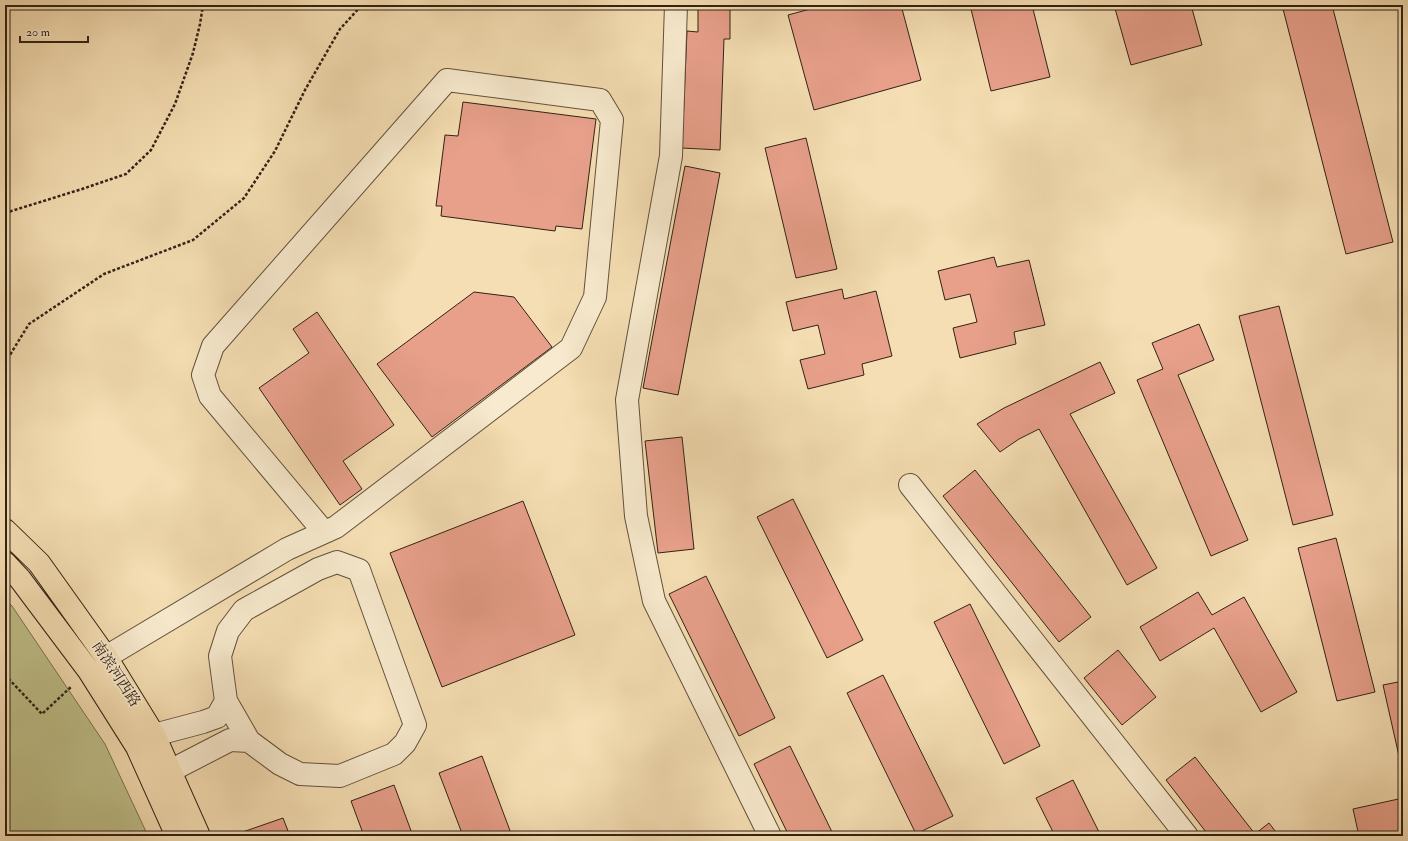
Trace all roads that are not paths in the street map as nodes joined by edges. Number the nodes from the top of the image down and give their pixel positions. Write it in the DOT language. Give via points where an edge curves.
graph roads {
  1 [pos="676,5"];
  2 [pos="910,485"];
  3 [pos="5,530"];
  4 [pos="324,532"];
  5 [pos="5,563"];
  6 [pos="106,657"];
  7 [pos="226,701"];
  8 [pos="154,735"];
  9 [pos="249,741"];
  10 [pos="170,770"];
  11 [pos="177,836"];
  12 [pos="199,836"];
  13 [pos="770,836"];
  14 [pos="1187,836"];
  1 -- 13 [label="street" via="671,156 627,400 636,516 654,601"];
  2 -- 14 [label="street"];
  3 -- 6 [label="highway, 南滨河西路" via="39,563"];
  4 -- 4 [label="street" via="336,527 571,348 595,297 612,120 600,100 447,80 212,346 203,375 210,396"];
  4 -- 6 [label="street" via="287,549"];
  5 -- 11 [label="highway, 南滨河西路" via="20,579 88,671 137,747"];
  6 -- 8 [label="highway, 南滨河西路"];
  7 -- 8 [label="street" via="217,717"];
  7 -- 9 [label="street"];
  7 -- 9 [label="street" via="220,656 228,631 244,610 318,569 336,562 359,570 415,725 405,743 394,754 340,776 300,774 280,764"];
  8 -- 10 [label="highway, 南滨河西路"];
  9 -- 10 [label="street" via="230,740"];
  10 -- 12 [label="highway, 南滨河西路"];
}
